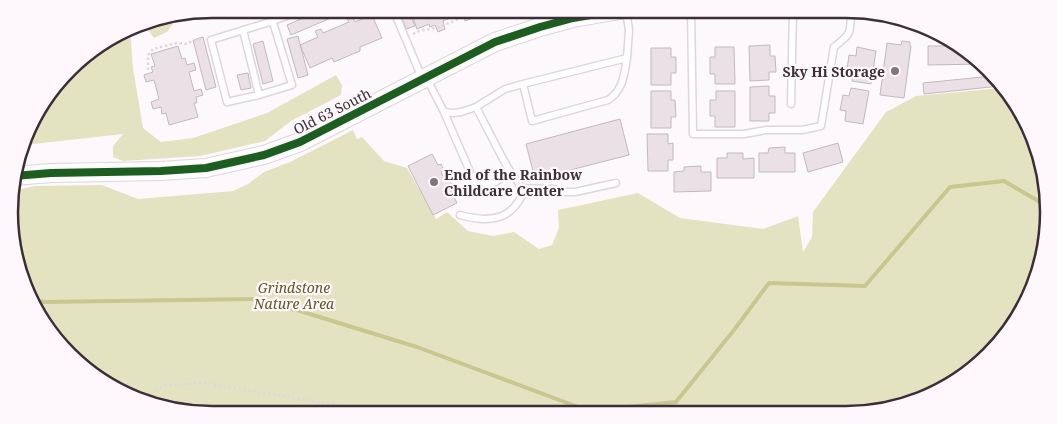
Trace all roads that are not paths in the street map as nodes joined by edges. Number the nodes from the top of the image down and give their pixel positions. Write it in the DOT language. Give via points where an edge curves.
graph roads {
  1 [pos="272,18"];
  2 [pos="281,18"];
  3 [pos="397,18"];
  4 [pos="539,18"];
  5 [pos="560,18"];
  6 [pos="627,18"];
  7 [pos="691,18"];
  8 [pos="793,18"];
  9 [pos="851,18"];
  10 [pos="273,21"];
  11 [pos="540,26"];
  12 [pos="243,30"];
  13 [pos="627,58"];
  14 [pos="425,78"];
  15 [pos="524,84"];
  16 [pos="259,95"];
  17 [pos="791,104"];
  18 [pos="476,107"];
  19 [pos="444,112"];
  20 [pos="508,169"];
  21 [pos="21,175"];
  22 [pos="616,183"];
  23 [pos="521,188"];
  24 [pos="460,215"];
  1 -- 10 [label="lane"];
  2 -- 10 [label="lane"];
  3 -- 14 [label="lane"];
  4 -- 11 [label="lane"];
  5 -- 11 [label="main road, Old 63 South"];
  6 -- 13 [label="lane"];
  7 -- 9 [label="lane" via="692,134 744,134 821,126 834,47 847,38"];
  8 -- 17 [label="lane"];
  10 -- 12 [label="lane"];
  10 -- 16 [label="lane" via="292,85"];
  11 -- 14 [label="main road, Old 63 South" via="495,42"];
  12 -- 16 [label="lane"];
  12 -- 16 [label="lane" via="212,40 227,102"];
  13 -- 15 [label="lane"];
  13 -- 15 [label="lane" via="620,87 608,100 532,121"];
  14 -- 19 [label="lane"];
  14 -- 21 [label="main road, Old 63 South" via="300,142 264,155 206,168"];
  15 -- 18 [label="lane" via="505,89"];
  18 -- 19 [label="lane" via="461,112"];
  18 -- 20 [label="lane"];
  19 -- 20 [label="lane" via="474,181 497,182"];
  20 -- 23 [label="lane"];
  22 -- 23 [label="lane" via="575,192"];
  23 -- 24 [label="lane" via="522,197 514,210 502,217 485,219"];
}
